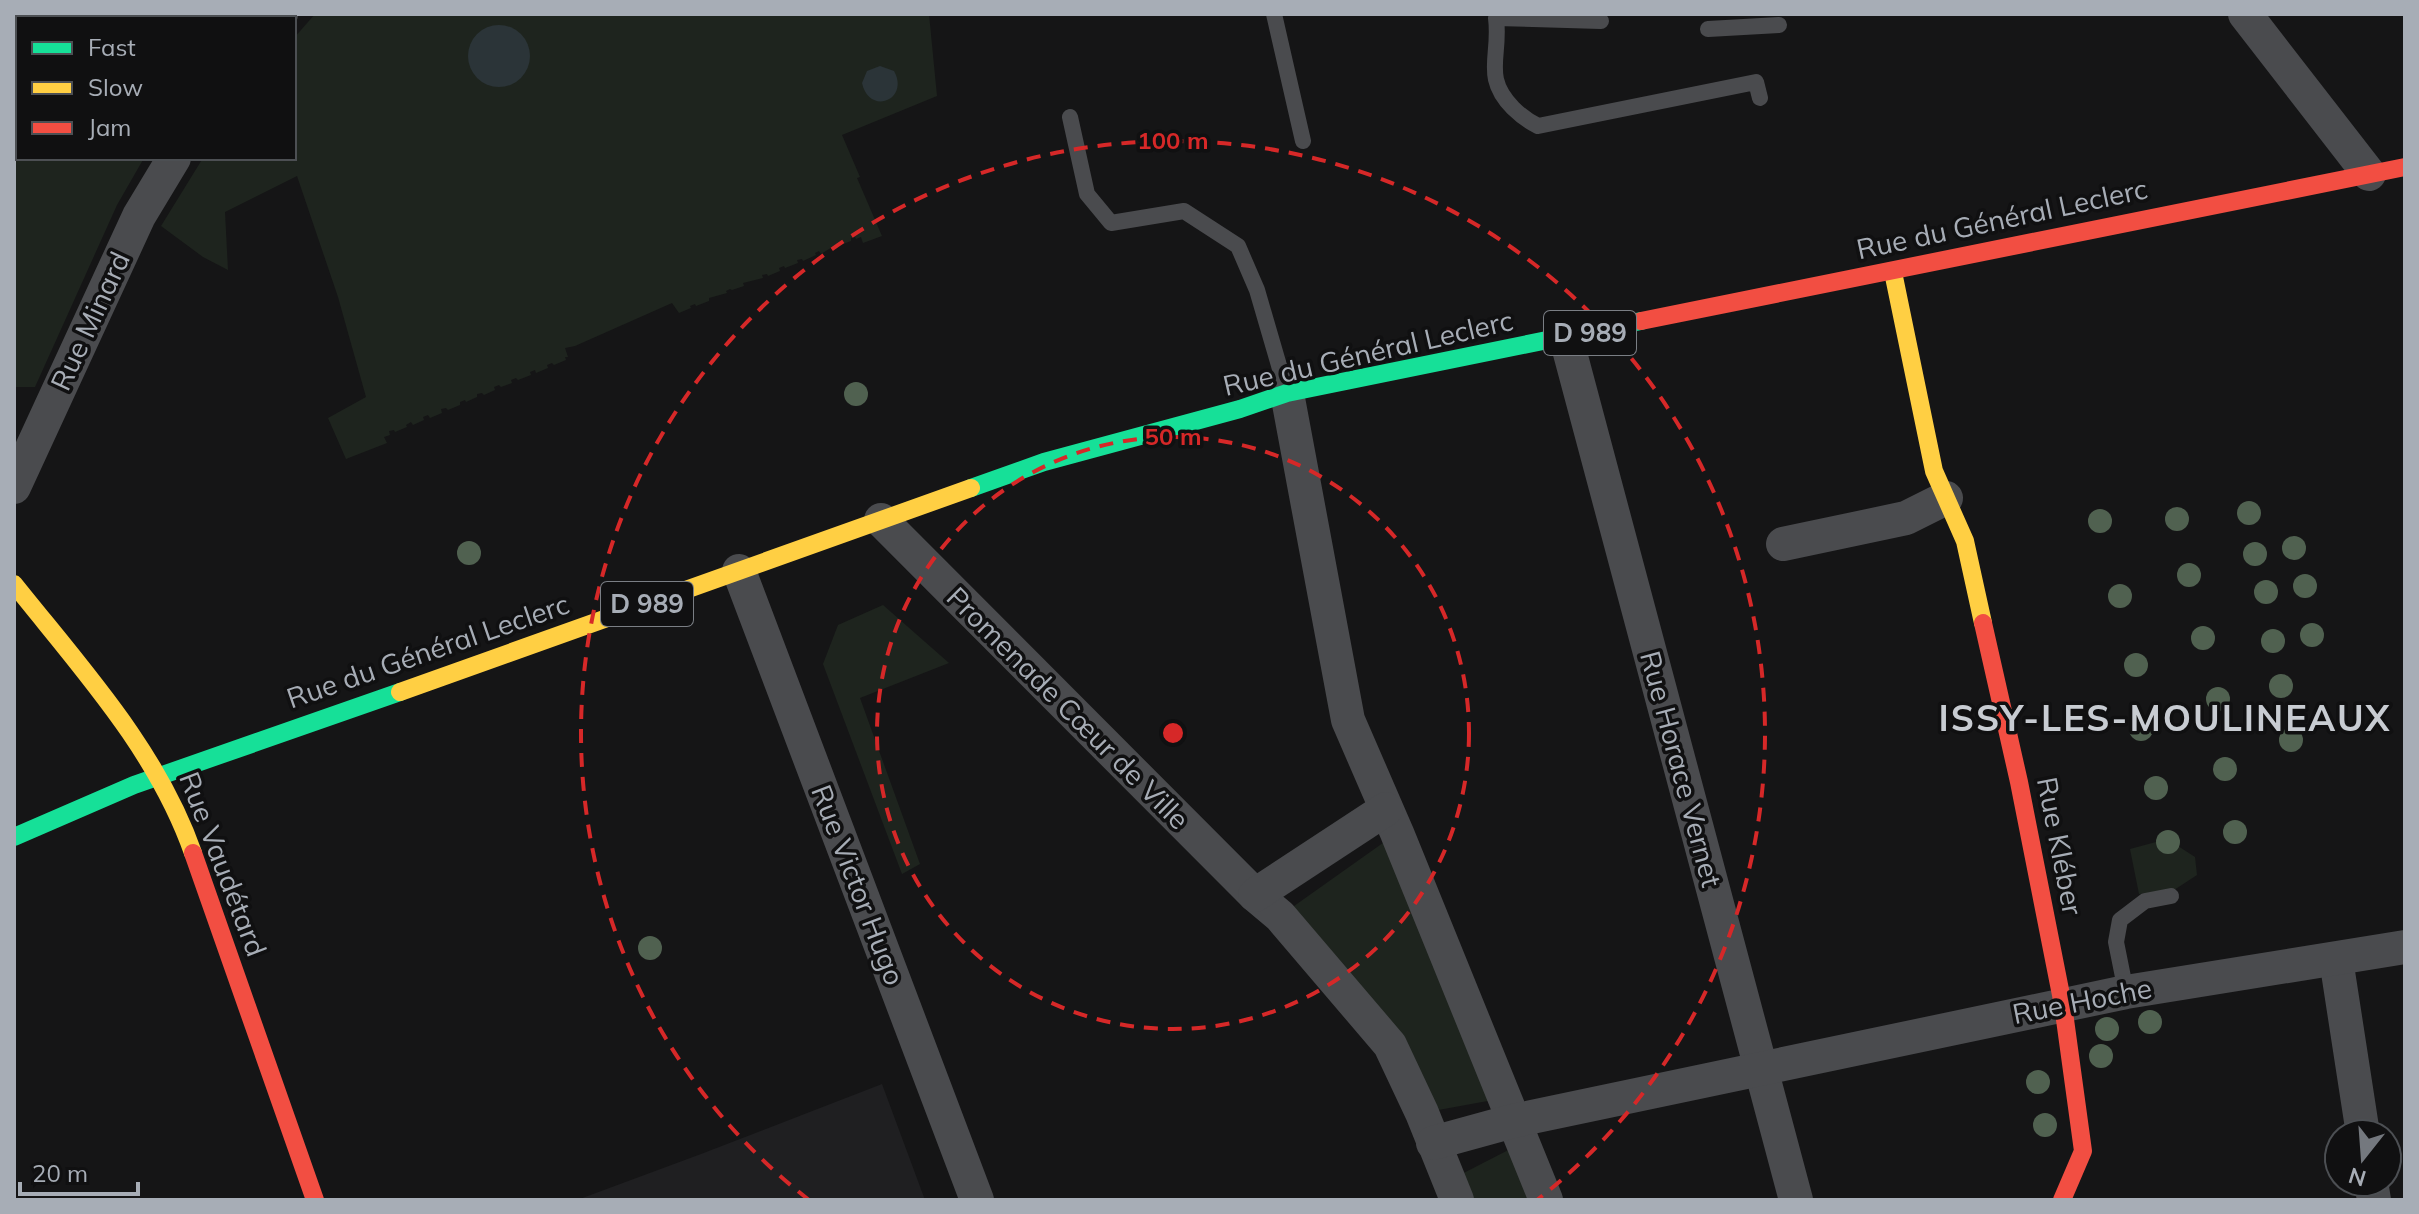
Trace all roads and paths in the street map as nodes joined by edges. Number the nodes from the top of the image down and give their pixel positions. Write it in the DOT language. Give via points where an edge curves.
graph roads {
  1 [pos="1274,14"];
  2 [pos="2245,14"];
  3 [pos="1497,15"];
  4 [pos="1601,21"];
  5 [pos="1779,25"];
  6 [pos="1708,29"];
  7 [pos="1760,98"];
  8 [pos="1070,117"];
  9 [pos="1303,141"];
  10 [pos="173,160"];
  11 [pos="2405,167"];
  12 [pos="2369,174"];
  13 [pos="1900,270"];
  14 [pos="1566,338"];
  15 [pos="1287,393"];
  16 [pos="1946,456"];
  17 [pos="14,487"];
  18 [pos="1946,498"];
  19 [pos="881,520"];
  20 [pos="1783,544"];
  21 [pos="739,571"];
  22 [pos="14,584"];
  23 [pos="162,777"];
  24 [pos="1386,809"];
  25 [pos="14,837"];
  26 [pos="1255,895"];
  27 [pos="2171,896"];
  28 [pos="2405,947"];
  29 [pos="2336,959"];
  30 [pos="2126,992"];
  31 [pos="2063,1005"];
  32 [pos="1761,1067"];
  33 [pos="2361,1118"];
  34 [pos="1513,1121"];
  35 [pos="1433,1143"];
  36 [pos="315,1200"];
  37 [pos="977,1200"];
  38 [pos="1457,1200"];
  39 [pos="1546,1200"];
  40 [pos="1796,1200"];
  41 [pos="2062,1200"];
  1 -- 9 [label="lane"];
  2 -- 12 [label="street"];
  3 -- 4 [label="lane"];
  3 -- 7 [label="lane" via="1494,74 1500,95 1538,126 1756,82"];
  5 -- 6 [label="lane"];
  8 -- 15 [label="lane" via="1087,194 1111,223 1184,211 1238,246 1257,290"];
  10 -- 17 [label="street, Rue Minard" via="139,216"];
  11 -- 12 [label="main road, Rue du Général Leclerc / D 989"];
  12 -- 13 [label="main road, Rue du Général Leclerc / D 989"];
  13 -- 14 [label="main road, Rue du Général Leclerc / D 989"];
  13 -- 16 [label="lane"];
  13 -- 18 [label="main road, Rue Kléber" via="1934,471"];
  14 -- 15 [label="main road, Rue du Général Leclerc / D 989"];
  14 -- 32 [label="street, Rue Horace Vernet"];
  15 -- 19 [label="main road, Rue du Général Leclerc / D 989" via="1044,462"];
  15 -- 24 [label="street" via="1348,720"];
  18 -- 20 [label="street" via="1906,518"];
  18 -- 31 [label="main road, Rue Kléber" via="1965,541"];
  19 -- 21 [label="main road, Rue du Général Leclerc / D 989"];
  19 -- 26 [label="street, Promenade Cœur de Ville"];
  21 -- 23 [label="main road, Rue du Général Leclerc / D 989"];
  21 -- 37 [label="street, Rue Victor Hugo"];
  22 -- 23 [label="main road, Rue Vaudétard"];
  23 -- 25 [label="main road, Rue du Général Leclerc / D 989"];
  23 -- 36 [label="main road, Rue Vaudétard"];
  24 -- 26 [label="street"];
  24 -- 34 [label="street"];
  26 -- 35 [label="street, Promenade Cœur de Ville" via="1280,916 1390,1045"];
  27 -- 30 [label="lane" via="2145,901 2120,920 2116,942"];
  28 -- 29 [label="street, Rue Hoche"];
  29 -- 30 [label="street, Rue Hoche"];
  29 -- 33 [label="street"];
  30 -- 31 [label="street, Rue Hoche"];
  31 -- 32 [label="street, Rue Hoche"];
  31 -- 41 [label="main road, Rue Kléber" via="2083,1151"];
  32 -- 34 [label="street"];
  32 -- 40 [label="street, Rue Horace Vernet"];
  34 -- 35 [label="street"];
  34 -- 39 [label="street"];
  35 -- 38 [label="street, Promenade Cœur de Ville"];
}
